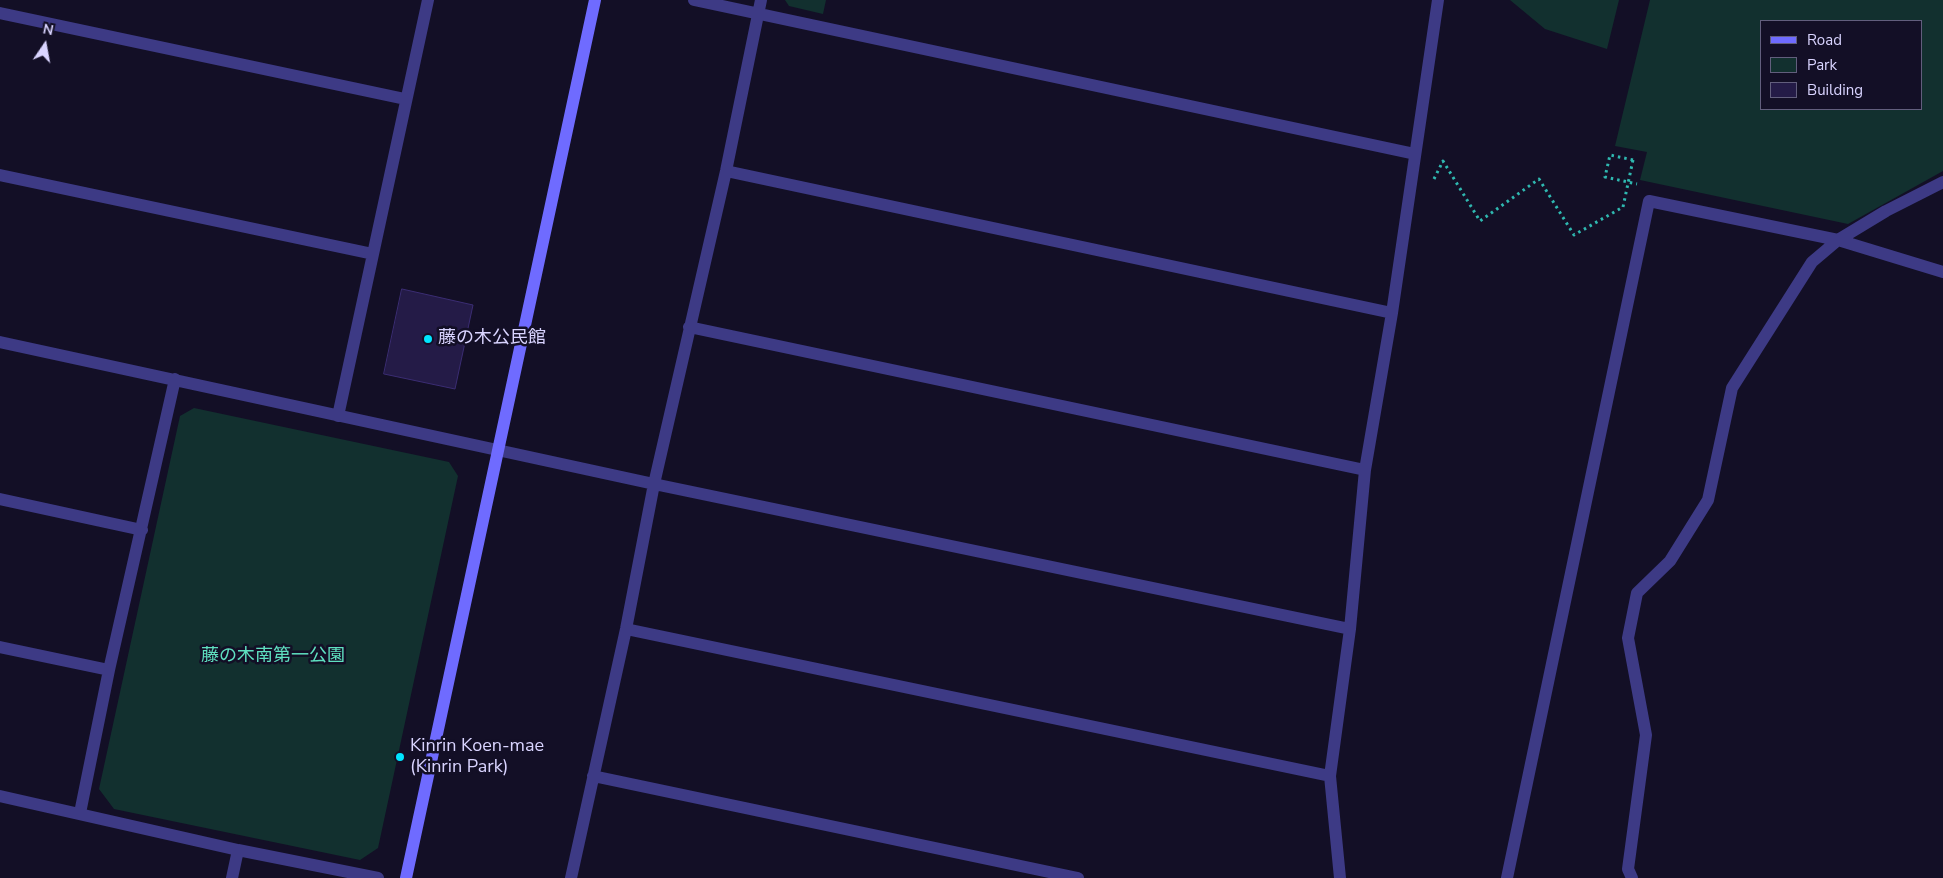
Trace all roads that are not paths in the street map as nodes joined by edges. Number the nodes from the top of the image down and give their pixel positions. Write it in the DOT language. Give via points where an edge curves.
graph roads {
  1 [pos="428,0"];
  2 [pos="594,0"];
  3 [pos="694,0"];
  4 [pos="761,0"];
  5 [pos="1438,0"];
  6 [pos="0,13"];
  7 [pos="758,13"];
  8 [pos="405,99"];
  9 [pos="1415,154"];
  10 [pos="726,171"];
  11 [pos="0,175"];
  12 [pos="1943,182"];
  13 [pos="1838,240"];
  14 [pos="373,254"];
  15 [pos="1943,272"];
  16 [pos="1392,313"];
  17 [pos="689,327"];
  18 [pos="0,342"];
  19 [pos="175,379"];
  20 [pos="338,416"];
  21 [pos="498,449"];
  22 [pos="1365,470"];
  23 [pos="654,484"];
  24 [pos="0,499"];
  25 [pos="142,530"];
  26 [pos="626,629"];
  27 [pos="1350,629"];
  28 [pos="0,647"];
  29 [pos="108,670"];
  30 [pos="593,776"];
  31 [pos="1330,776"];
  32 [pos="0,796"];
  33 [pos="80,813"];
  34 [pos="238,850"];
  35 [pos="232,878"];
  36 [pos="378,878"];
  37 [pos="406,878"];
  38 [pos="572,878"];
  39 [pos="1078,878"];
  40 [pos="1340,878"];
  41 [pos="1507,878"];
  42 [pos="1632,878"];
  1 -- 8 [label="street"];
  2 -- 21 [label="street"];
  3 -- 7 [label="street"];
  4 -- 7 [label="street"];
  5 -- 9 [label="street"];
  6 -- 8 [label="street"];
  7 -- 9 [label="street"];
  7 -- 10 [label="street"];
  8 -- 14 [label="street"];
  9 -- 16 [label="street"];
  10 -- 16 [label="street"];
  10 -- 17 [label="street"];
  11 -- 14 [label="street"];
  12 -- 13 [label="street"];
  13 -- 15 [label="street"];
  13 -- 41 [label="street" via="1648,201"];
  13 -- 42 [label="street" via="1812,262 1732,388 1708,500 1670,561 1637,594 1628,638 1646,735 1628,869"];
  14 -- 20 [label="street"];
  16 -- 22 [label="street"];
  17 -- 22 [label="street"];
  17 -- 23 [label="street"];
  18 -- 19 [label="street"];
  19 -- 20 [label="street"];
  19 -- 25 [label="street"];
  20 -- 21 [label="street"];
  21 -- 23 [label="street"];
  21 -- 37 [label="street"];
  22 -- 27 [label="street"];
  23 -- 26 [label="street"];
  23 -- 27 [label="street"];
  24 -- 25 [label="street"];
  25 -- 29 [label="street"];
  26 -- 30 [label="street"];
  26 -- 31 [label="street"];
  27 -- 31 [label="street"];
  28 -- 29 [label="street"];
  29 -- 33 [label="street"];
  30 -- 38 [label="street"];
  30 -- 39 [label="street"];
  31 -- 40 [label="street"];
  32 -- 33 [label="street"];
  33 -- 34 [label="street"];
  34 -- 35 [label="street"];
  34 -- 36 [label="street"];
}
